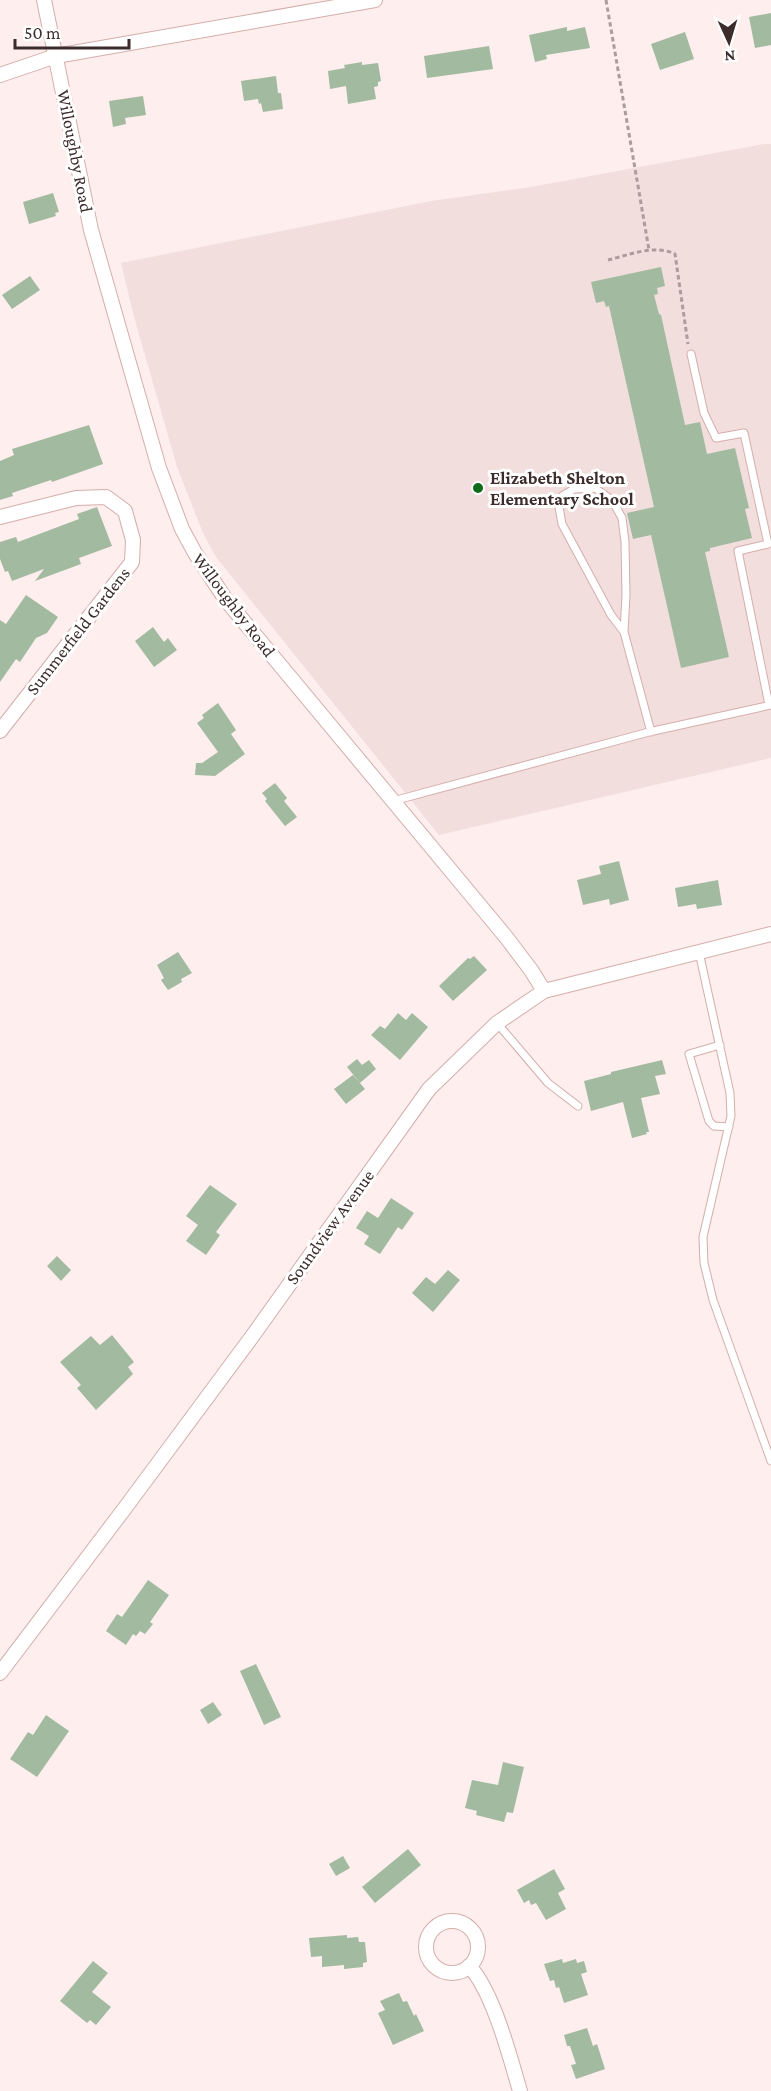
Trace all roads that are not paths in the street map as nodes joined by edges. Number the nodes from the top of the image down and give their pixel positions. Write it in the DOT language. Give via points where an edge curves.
graph roads {
  1 [pos="44,0"];
  2 [pos="375,0"];
  3 [pos="56,56"];
  4 [pos="0,75"];
  5 [pos="691,354"];
  6 [pos="0,517"];
  7 [pos="624,632"];
  8 [pos="770,705"];
  9 [pos="0,731"];
  10 [pos="651,732"];
  11 [pos="393,801"];
  12 [pos="771,934"];
  13 [pos="699,952"];
  14 [pos="544,991"];
  15 [pos="497,1023"];
  16 [pos="720,1045"];
  17 [pos="578,1106"];
  18 [pos="729,1127"];
  19 [pos="771,1461"];
  20 [pos="0,1673"];
  21 [pos="469,1966"];
  22 [pos="520,2091"];
  1 -- 3 [label="street, Willoughby Road"];
  2 -- 3 [label="street"];
  3 -- 4 [label="street"];
  3 -- 11 [label="street, Willoughby Road" via="91,230 159,468 178,521 226,600"];
  5 -- 8 [label="lane" via="704,413 716,438 744,433 752,466 768,544 738,550"];
  6 -- 9 [label="street, Summerfield Gardens" via="76,498 106,497 125,511 133,540 132,562"];
  7 -- 7 [label="lane" via="626,553 622,518 612,500 596,488 574,489 562,496 562,524"];
  7 -- 10 [label="lane"];
  8 -- 10 [label="lane"];
  10 -- 11 [label="lane"];
  11 -- 14 [label="street, Willoughby Road" via="506,937"];
  12 -- 13 [label="street, Soundview Avenue"];
  13 -- 14 [label="street, Soundview Avenue"];
  13 -- 16 [label="lane"];
  14 -- 15 [label="street, Soundview Avenue"];
  15 -- 17 [label="lane" via="548,1083"];
  15 -- 20 [label="street, Soundview Avenue" via="429,1089 244,1347"];
  16 -- 18 [label="lane" via="730,1093"];
  16 -- 18 [label="lane" via="689,1054 709,1121 714,1126"];
  18 -- 19 [label="lane" via="703,1237 704,1263 713,1300"];
  21 -- 22 [label="street" via="479,1976"];
}
